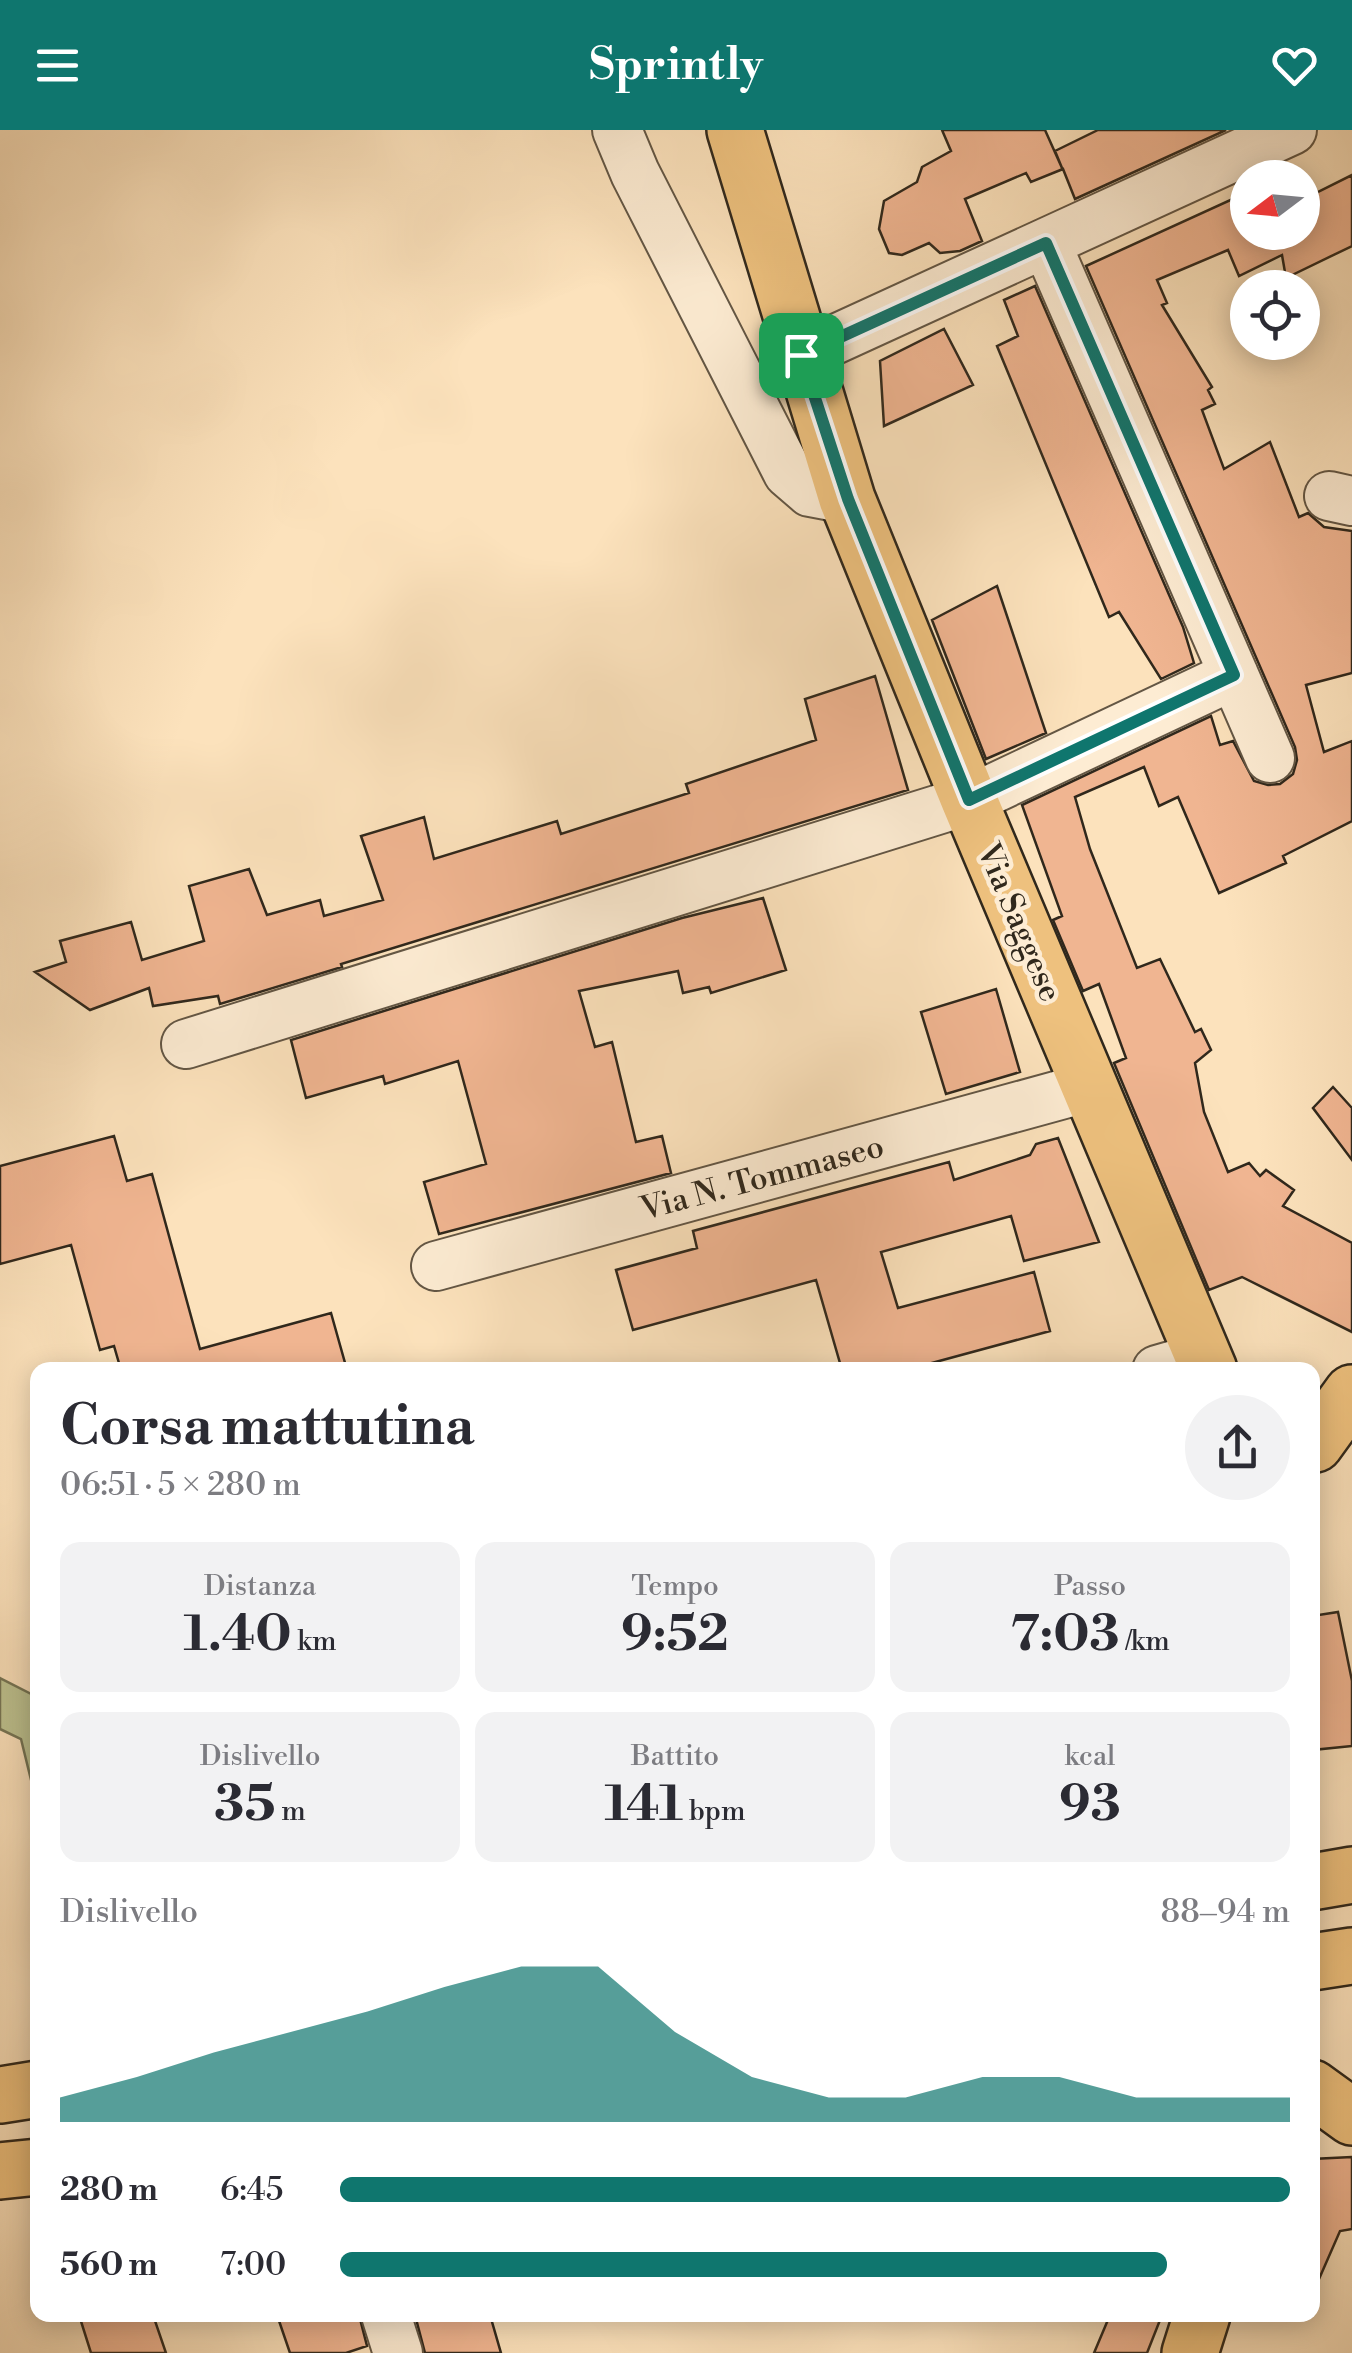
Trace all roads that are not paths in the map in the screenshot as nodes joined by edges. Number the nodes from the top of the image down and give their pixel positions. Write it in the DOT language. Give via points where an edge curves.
graph roads {
  1 [pos="617,130"];
  2 [pos="735,130"];
  3 [pos="1292,130"];
  4 [pos="1046,243"];
  5 [pos="801,355"];
  6 [pos="848,499"];
  7 [pos="1234,675"];
  8 [pos="1270,758"];
  9 [pos="969,800"];
  10 [pos="186,1044"];
  11 [pos="1089,1087"];
  12 [pos="436,1266"];
  13 [pos="1196,1362"];
  14 [pos="1352,1368"];
  15 [pos="1352,1393"];
  16 [pos="1320,1426"];
  17 [pos="1320,1431"];
  18 [pos="1352,1876"];
  19 [pos="1320,1881"];
  20 [pos="1352,1956"];
  21 [pos="1320,1961"];
  22 [pos="30,2090"];
  23 [pos="1320,2094"];
  24 [pos="0,2095"];
  25 [pos="1352,2117"];
  26 [pos="30,2167"];
  27 [pos="0,2172"];
  28 [pos="388,2322"];
  29 [pos="1200,2322"];
  30 [pos="398,2353"];
  31 [pos="1190,2353"];
  1 -- 6 [label="street" via="788,473 810,492"];
  2 -- 5 [label="main road, Via Saggese"];
  3 -- 4 [label="street"];
  4 -- 5 [label="street"];
  4 -- 7 [label="street"];
  5 -- 6 [label="main road, Via Saggese"];
  6 -- 9 [label="main road, Via Saggese"];
  7 -- 8 [label="street"];
  7 -- 9 [label="street"];
  9 -- 10 [label="street"];
  9 -- 11 [label="main road, Via Saggese"];
  11 -- 12 [label="street, Via N. Tommaseo"];
  11 -- 13 [label="main road, Via Saggese"];
  14 -- 16 [label="main road"];
  15 -- 17 [label="main road"];
  18 -- 19 [label="main road"];
  20 -- 21 [label="main road"];
  22 -- 24 [label="main road"];
  23 -- 25 [label="main road"];
  26 -- 27 [label="main road"];
  28 -- 30 [label="street"];
  29 -- 31 [label="main road"];
}
